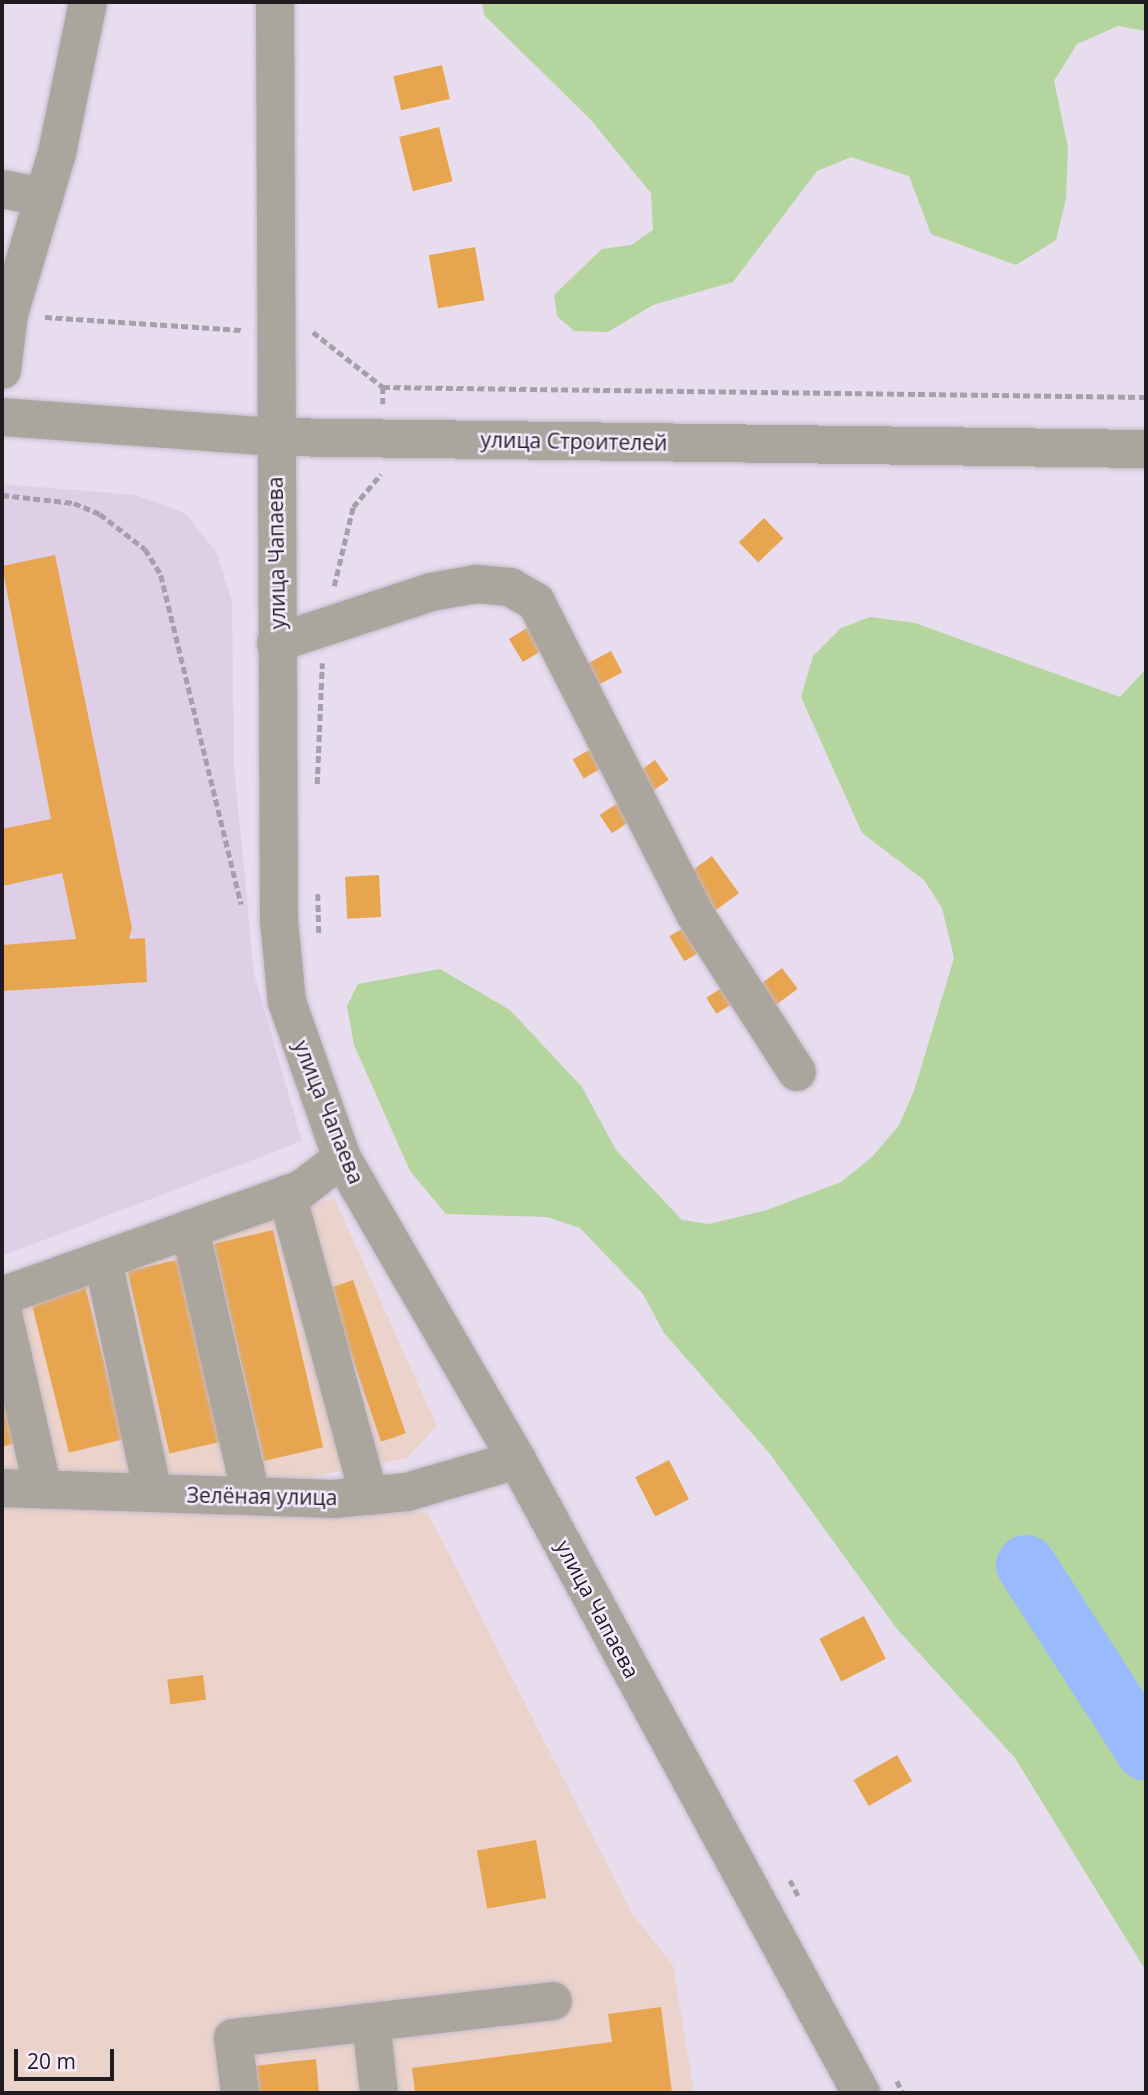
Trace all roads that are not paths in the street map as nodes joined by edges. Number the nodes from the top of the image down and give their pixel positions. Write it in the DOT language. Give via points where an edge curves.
graph roads {
  1 [pos="88,2"];
  2 [pos="275,2"];
  3 [pos="2,189"];
  4 [pos="44,197"];
  5 [pos="2,370"];
  6 [pos="2,417"];
  7 [pos="274,437"];
  8 [pos="1146,449"];
  9 [pos="276,643"];
  10 [pos="797,1072"];
  11 [pos="342,1158"];
  12 [pos="287,1194"];
  13 [pos="190,1229"];
  14 [pos="103,1260"];
  15 [pos="2,1296"];
  16 [pos="2,1309"];
  17 [pos="517,1460"];
  18 [pos="2,1488"];
  19 [pos="43,1489"];
  20 [pos="153,1493"];
  21 [pos="251,1496"];
  22 [pos="369,1496"];
  23 [pos="553,2001"];
  24 [pos="371,2022"];
  25 [pos="240,2093"];
  26 [pos="379,2093"];
  27 [pos="861,2093"];
  1 -- 4 [label="street"];
  2 -- 7 [label="street, улица Чапаева"];
  3 -- 4 [label="street"];
  4 -- 5 [label="street" via="9,314"];
  6 -- 7 [label="street, улица Строителей"];
  7 -- 8 [label="street, улица Строителей"];
  7 -- 9 [label="street, улица Чапаева"];
  9 -- 10 [label="street" via="431,592 476,584 510,587 536,602 695,914"];
  9 -- 11 [label="street, улица Чапаева" via="279,921 287,1002"];
  11 -- 12 [label="street"];
  11 -- 17 [label="street, улица Чапаева"];
  12 -- 13 [label="street"];
  12 -- 22 [label="street"];
  13 -- 14 [label="street"];
  13 -- 21 [label="street"];
  14 -- 15 [label="street"];
  14 -- 20 [label="street"];
  16 -- 19 [label="street"];
  17 -- 22 [label="street, Зелёная улица" via="407,1492"];
  17 -- 27 [label="street, улица Чапаева"];
  18 -- 19 [label="street, Зелёная улица"];
  19 -- 20 [label="street, Зелёная улица"];
  20 -- 21 [label="street, Зелёная улица"];
  21 -- 22 [label="street, Зелёная улица"];
  23 -- 24 [label="street"];
  24 -- 25 [label="street" via="233,2038"];
  24 -- 26 [label="street"];
}
